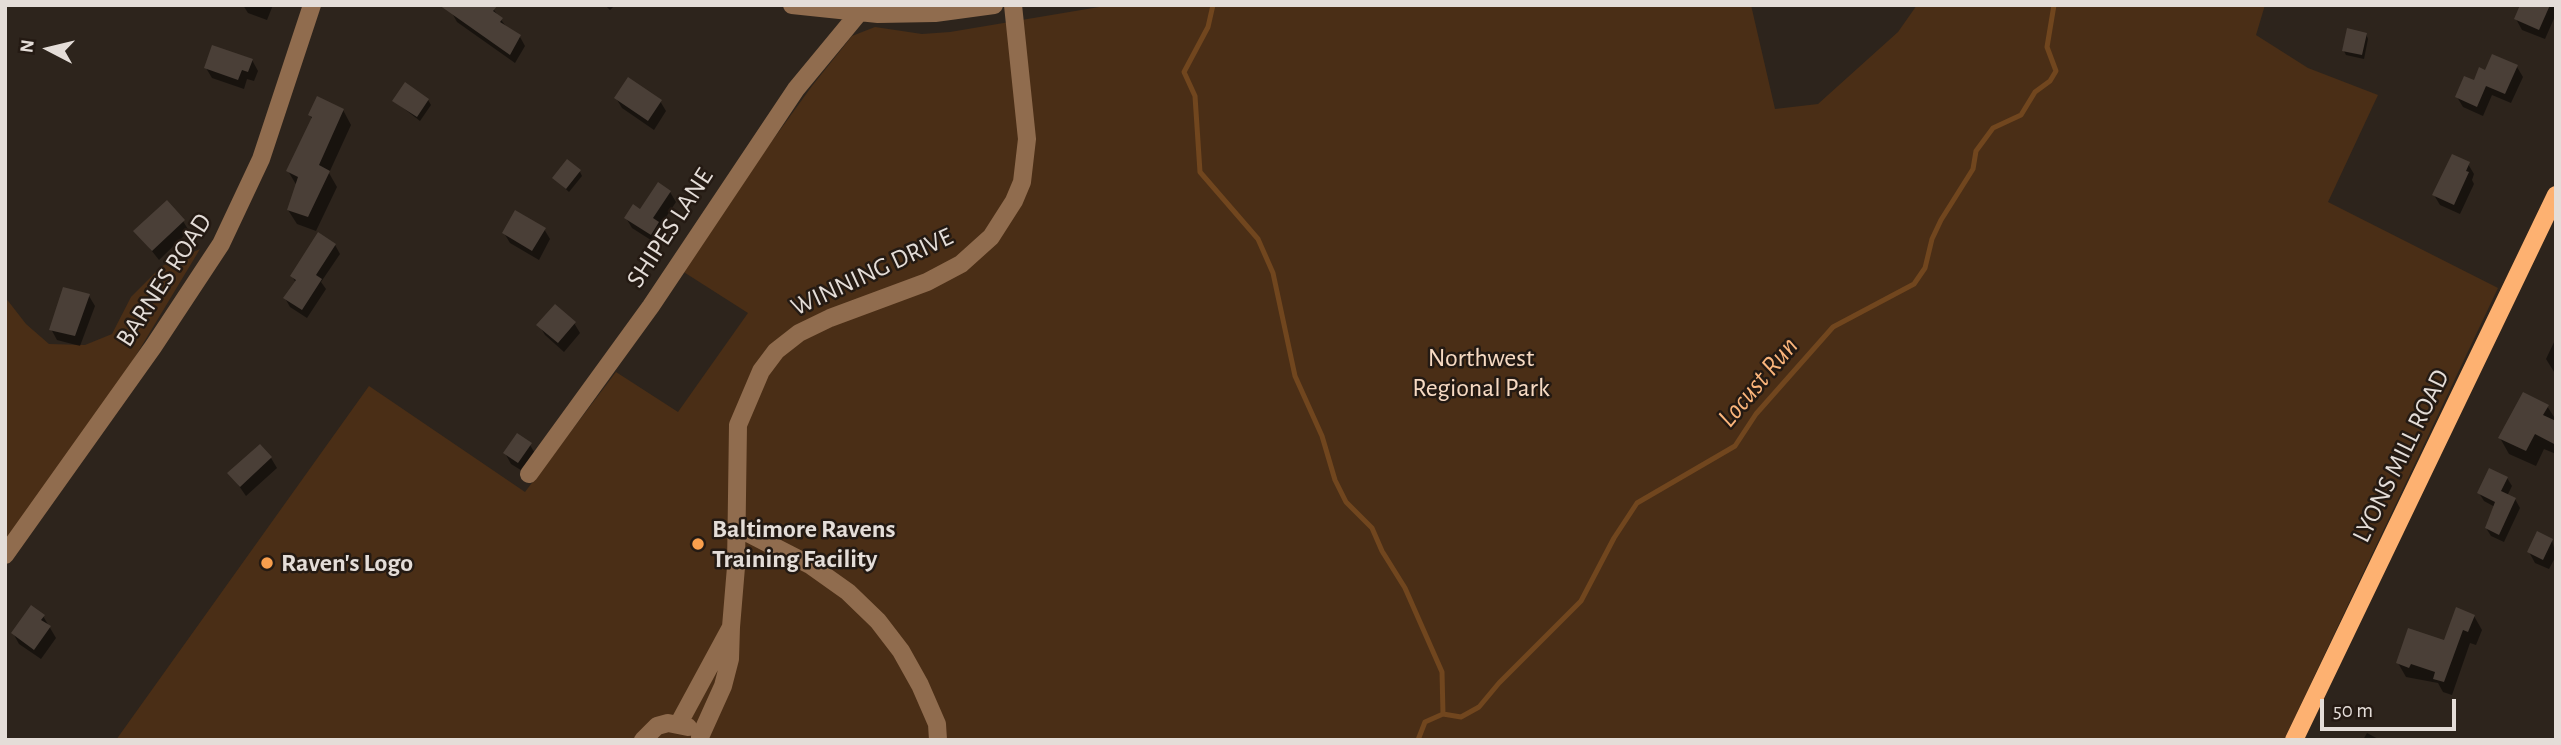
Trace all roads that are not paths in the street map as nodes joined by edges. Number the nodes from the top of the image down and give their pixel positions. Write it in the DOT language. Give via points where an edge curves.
graph roads {
  1 [pos="312,5"];
  2 [pos="792,5"];
  3 [pos="994,5"];
  4 [pos="1013,5"];
  5 [pos="858,14"];
  6 [pos="2556,195"];
  7 [pos="529,474"];
  8 [pos="736,527"];
  9 [pos="5,555"];
  10 [pos="731,628"];
  11 [pos="679,723"];
  12 [pos="701,738"];
  13 [pos="643,740"];
  14 [pos="938,740"];
  15 [pos="2294,740"];
  1 -- 9 [label="street, BARNES ROAD" via="261,159 221,244"];
  2 -- 5 [label="street"];
  3 -- 5 [label="street" via="917,14"];
  4 -- 8 [label="street, WINNING DRIVE" via="1027,139 1022,182 1014,201 991,237 961,264 928,282 830,318 776,351 761,371 738,425"];
  5 -- 7 [label="street, SHIPES LANE" via="796,89 651,306"];
  6 -- 15 [label="main road, LYONS MILL ROAD"];
  8 -- 10 [label="street, WINNING DRIVE"];
  8 -- 14 [label="street" via="810,565 848,592 877,621 920,685 937,724"];
  10 -- 11 [label="street, WINNING DRIVE"];
  10 -- 12 [label="street, WINNING DRIVE" via="730,659"];
  11 -- 12 [label="street, WINNING DRIVE"];
  11 -- 13 [label="street" via="657,726"];
}
